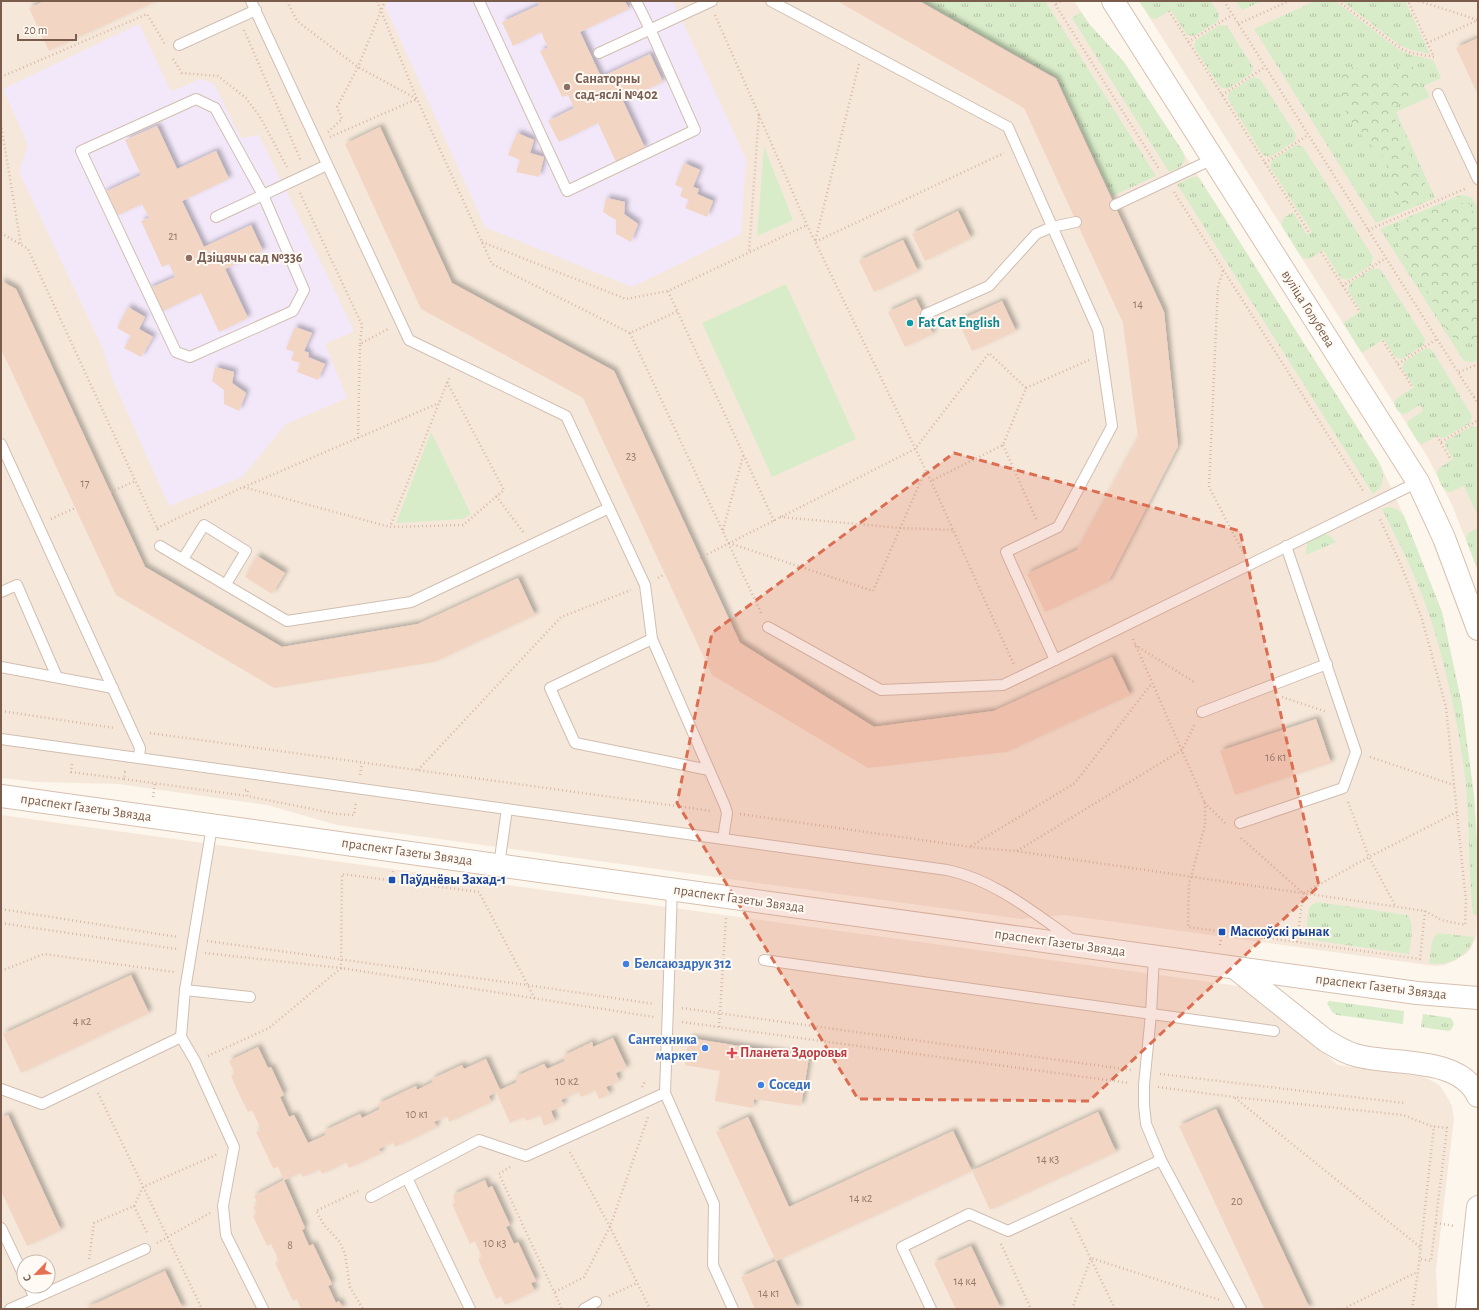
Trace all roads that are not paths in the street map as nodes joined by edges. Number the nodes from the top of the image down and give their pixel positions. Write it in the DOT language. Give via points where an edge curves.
graph roads {
  1 [pos="251,1"];
  2 [pos="479,1"];
  3 [pos="636,1"];
  4 [pos="771,1"];
  5 [pos="1113,1"];
  6 [pos="711,2"];
  7 [pos="256,10"];
  8 [pos="650,29"];
  9 [pos="179,45"];
  10 [pos="599,53"];
  11 [pos="1438,94"];
  12 [pos="1213,159"];
  13 [pos="328,165"];
  14 [pos="1478,179"];
  15 [pos="262,195"];
  16 [pos="1115,205"];
  17 [pos="216,217"];
  18 [pos="1076,222"];
  19 [pos="1052,226"];
  20 [pos="926,314"];
  21 [pos="1,444"];
  22 [pos="1418,482"];
  23 [pos="610,508"];
  24 [pos="1286,546"];
  25 [pos="164,548"];
  26 [pos="183,559"];
  27 [pos="226,584"];
  28 [pos="1,592"];
  29 [pos="1477,620"];
  30 [pos="768,627"];
  31 [pos="652,639"];
  32 [pos="1055,660"];
  33 [pos="1328,664"];
  34 [pos="1,667"];
  35 [pos="57,677"];
  36 [pos="113,688"];
  37 [pos="1202,712"];
  38 [pos="1,739"];
  39 [pos="139,758"];
  40 [pos="709,770"];
  41 [pos="1,796"];
  42 [pos="508,809"];
  43 [pos="1240,823"];
  44 [pos="212,826"];
  45 [pos="723,839"];
  46 [pos="499,865"];
  47 [pos="672,889"];
  48 [pos="1082,946"];
  49 [pos="1154,956"];
  50 [pos="764,960"];
  51 [pos="1234,967"];
  52 [pos="186,990"];
  53 [pos="250,997"];
  54 [pos="1478,998"];
  55 [pos="1151,1014"];
  56 [pos="1274,1031"];
  57 [pos="180,1037"];
  58 [pos="1,1089"];
  59 [pos="665,1093"];
  60 [pos="1478,1096"];
  61 [pos="1161,1160"];
  62 [pos="407,1178"];
  63 [pos="371,1196"];
  64 [pos="1478,1207"];
  65 [pos="1,1228"];
  66 [pos="149,1247"];
  67 [pos="16,1259"];
  68 [pos="32,1294"];
  69 [pos="34,1298"];
  70 [pos="596,1302"];
  71 [pos="1240,1308"];
  72 [pos="10,1309"];
  73 [pos="262,1309"];
  74 [pos="470,1309"];
  75 [pos="584,1309"];
  76 [pos="733,1309"];
  77 [pos="931,1309"];
  78 [pos="1467,1309"];
  1 -- 7 [label="lane"];
  2 -- 8 [label="lane" via="567,191 695,130"];
  3 -- 8 [label="lane"];
  4 -- 19 [label="lane" via="1008,127"];
  5 -- 12 [label="main road, вуліца Голубева"];
  6 -- 8 [label="lane"];
  7 -- 9 [label="lane"];
  7 -- 13 [label="lane"];
  8 -- 10 [label="lane"];
  11 -- 14 [label="lane"];
  12 -- 16 [label="lane"];
  12 -- 22 [label="main road, вуліца Голубева"];
  13 -- 15 [label="lane"];
  13 -- 23 [label="lane" via="409,340 566,416"];
  15 -- 15 [label="lane" via="215,108 196,99 81,151 176,352 190,357 293,311 304,290"];
  15 -- 17 [label="lane"];
  18 -- 19 [label="lane"];
  19 -- 20 [label="lane" via="1036,234 988,286"];
  19 -- 32 [label="lane" via="1098,330 1112,426 1058,527 1006,552"];
  21 -- 36 [label="lane"];
  22 -- 24 [label="lane"];
  22 -- 29 [label="main road, вуліца Голубева"];
  23 -- 27 [label="lane" via="411,602 287,621"];
  23 -- 31 [label="lane" via="645,585"];
  24 -- 32 [label="lane"];
  24 -- 33 [label="lane"];
  25 -- 26 [label="lane"];
  26 -- 27 [label="lane"];
  26 -- 27 [label="lane" via="204,525 246,551"];
  28 -- 35 [label="lane" via="17,585"];
  30 -- 32 [label="lane" via="881,690 1003,685"];
  31 -- 40 [label="lane"];
  31 -- 40 [label="lane" via="550,688 575,743"];
  33 -- 37 [label="lane"];
  33 -- 43 [label="lane" via="1356,752 1343,788"];
  34 -- 35 [label="lane"];
  35 -- 36 [label="lane"];
  36 -- 39 [label="lane" via="140,748"];
  38 -- 39 [label="lane"];
  39 -- 42 [label="lane"];
  40 -- 45 [label="lane" via="725,806"];
  41 -- 44 [label="main road, праспект Газеты Звязда"];
  42 -- 45 [label="lane"];
  42 -- 46 [label="lane"];
  44 -- 46 [label="main road, праспект Газеты Звязда"];
  44 -- 52 [label="lane"];
  45 -- 48 [label="lane" via="948,870 966,875 1006,894"];
  46 -- 47 [label="main road, праспект Газеты Звязда"];
  47 -- 48 [label="main road, праспект Газеты Звязда"];
  47 -- 59 [label="lane"];
  48 -- 49 [label="main road, праспект Газеты Звязда"];
  49 -- 51 [label="main road, праспект Газеты Звязда"];
  49 -- 55 [label="lane"];
  50 -- 55 [label="lane"];
  51 -- 54 [label="main road, праспект Газеты Звязда" via="1417,993"];
  51 -- 60 [label="main road" via="1325,1040 1340,1049 1356,1055 1444,1069 1463,1078"];
  52 -- 53 [label="lane"];
  52 -- 57 [label="lane"];
  55 -- 56 [label="lane"];
  55 -- 61 [label="lane" via="1144,1105 1146,1124"];
  57 -- 58 [label="lane" via="42,1104"];
  57 -- 73 [label="lane" via="195,1062 234,1147 223,1206 226,1235"];
  59 -- 62 [label="lane" via="526,1156 479,1140"];
  59 -- 76 [label="lane" via="714,1204 713,1266"];
  61 -- 71 [label="lane"];
  61 -- 77 [label="lane" via="1008,1231 969,1214 902,1247"];
  62 -- 63 [label="lane"];
  62 -- 74 [label="lane"];
  64 -- 78 [label="main road"];
  65 -- 67 [label="lane"];
  66 -- 69 [label="lane"];
  68 -- 69 [label="lane"];
  69 -- 72 [label="lane"];
  70 -- 75 [label="lane"];
}
